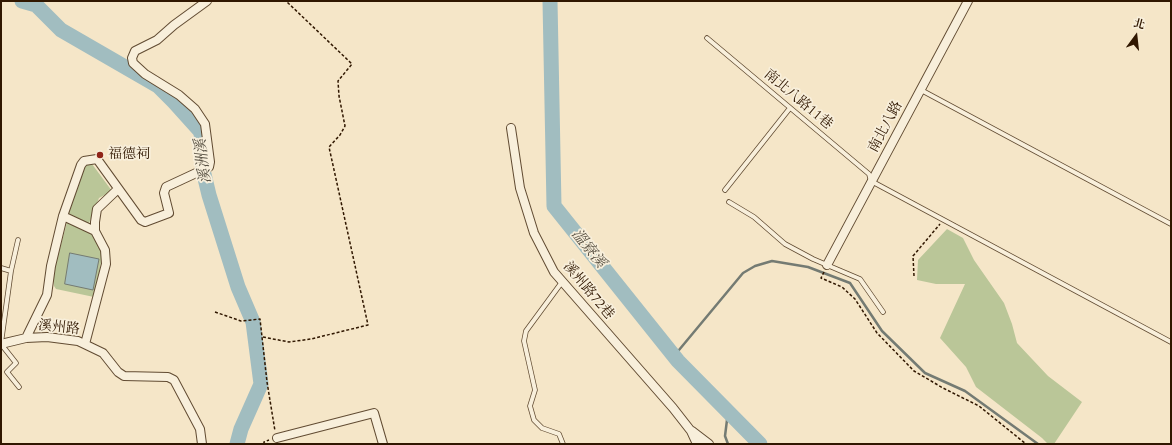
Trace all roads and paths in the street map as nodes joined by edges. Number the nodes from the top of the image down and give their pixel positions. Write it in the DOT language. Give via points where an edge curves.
graph roads {
  1 [pos="206,1"];
  2 [pos="286,1"];
  3 [pos="968,1"];
  4 [pos="707,38"];
  5 [pos="920,90"];
  6 [pos="790,108"];
  7 [pos="512,128"];
  8 [pos="871,181"];
  9 [pos="118,189"];
  10 [pos="725,190"];
  11 [pos="729,202"];
  12 [pos="63,216"];
  13 [pos="944,219"];
  14 [pos="1171,224"];
  15 [pos="95,231"];
  16 [pos="18,240"];
  17 [pos="827,265"];
  18 [pos="1,268"];
  19 [pos="11,271"];
  20 [pos="823,274"];
  21 [pos="914,276"];
  22 [pos="562,282"];
  23 [pos="215,312"];
  24 [pos="883,312"];
  25 [pos="263,337"];
  26 [pos="26,338"];
  27 [pos="1171,342"];
  28 [pos="1,343"];
  29 [pos="85,344"];
  30 [pos="19,387"];
  31 [pos="691,431"];
  32 [pos="277,438"];
  33 [pos="202,444"];
  34 [pos="264,444"];
  35 [pos="383,444"];
  36 [pos="563,444"];
  37 [pos="697,444"];
  38 [pos="709,444"];
  39 [pos="1026,444"];
  1 -- 9 [label="street" via="157,40 134,51 132,58 133,63 145,74 180,95 206,124 209,167 166,187 164,193 169,213 145,222"];
  2 -- 25 [label="path" via="352,64 338,81 338,96 345,126 340,136 329,147 368,325 288,342"];
  3 -- 5 [label="street, 南北八路"];
  4 -- 6 [label="lane, 南北八路11巷"];
  5 -- 8 [label="street, 南北八路"];
  5 -- 14 [label="lane"];
  6 -- 8 [label="lane, 南北八路11巷" via="869,174"];
  6 -- 10 [label="lane"];
  7 -- 22 [label="street, 溪州路72巷" via="520,188 534,233"];
  8 -- 13 [label="lane"];
  8 -- 17 [label="street, 南北八路"];
  9 -- 12 [label="street" via="97,159 84,161"];
  9 -- 15 [label="street" via="97,209"];
  11 -- 17 [label="lane" via="754,217 785,244"];
  12 -- 15 [label="street"];
  12 -- 26 [label="street" via="47,295"];
  13 -- 21 [label="path" via="914,256"];
  13 -- 27 [label="lane"];
  15 -- 29 [label="street" via="105,250 106,264"];
  16 -- 19 [label="lane"];
  17 -- 24 [label="lane" via="860,279"];
  18 -- 19 [label="lane"];
  19 -- 28 [label="lane"];
  20 -- 39 [label="path" via="821,278 842,287 856,299 877,334 914,371 979,406"];
  22 -- 31 [label="street, 溪州路72巷"];
  22 -- 36 [label="lane" via="526,331 524,341 535,390 530,406 534,420 542,428 559,434"];
  23 -- 25 [label="path" via="241,321 260,319"];
  25 -- 32 [label="path" via="267,382"];
  26 -- 28 [label="street, 溪州路"];
  26 -- 29 [label="street, 溪州路" via="47,337"];
  28 -- 30 [label="lane" via="16,363 7,372"];
  29 -- 33 [label="street, 溪州路" via="103,353 124,376 168,377 174,380 200,429"];
  31 -- 37 [label="street, 溪州路72巷"];
  31 -- 38 [label="street"];
  32 -- 34 [label="path"];
  32 -- 35 [label="street" via="374,413"];
}
